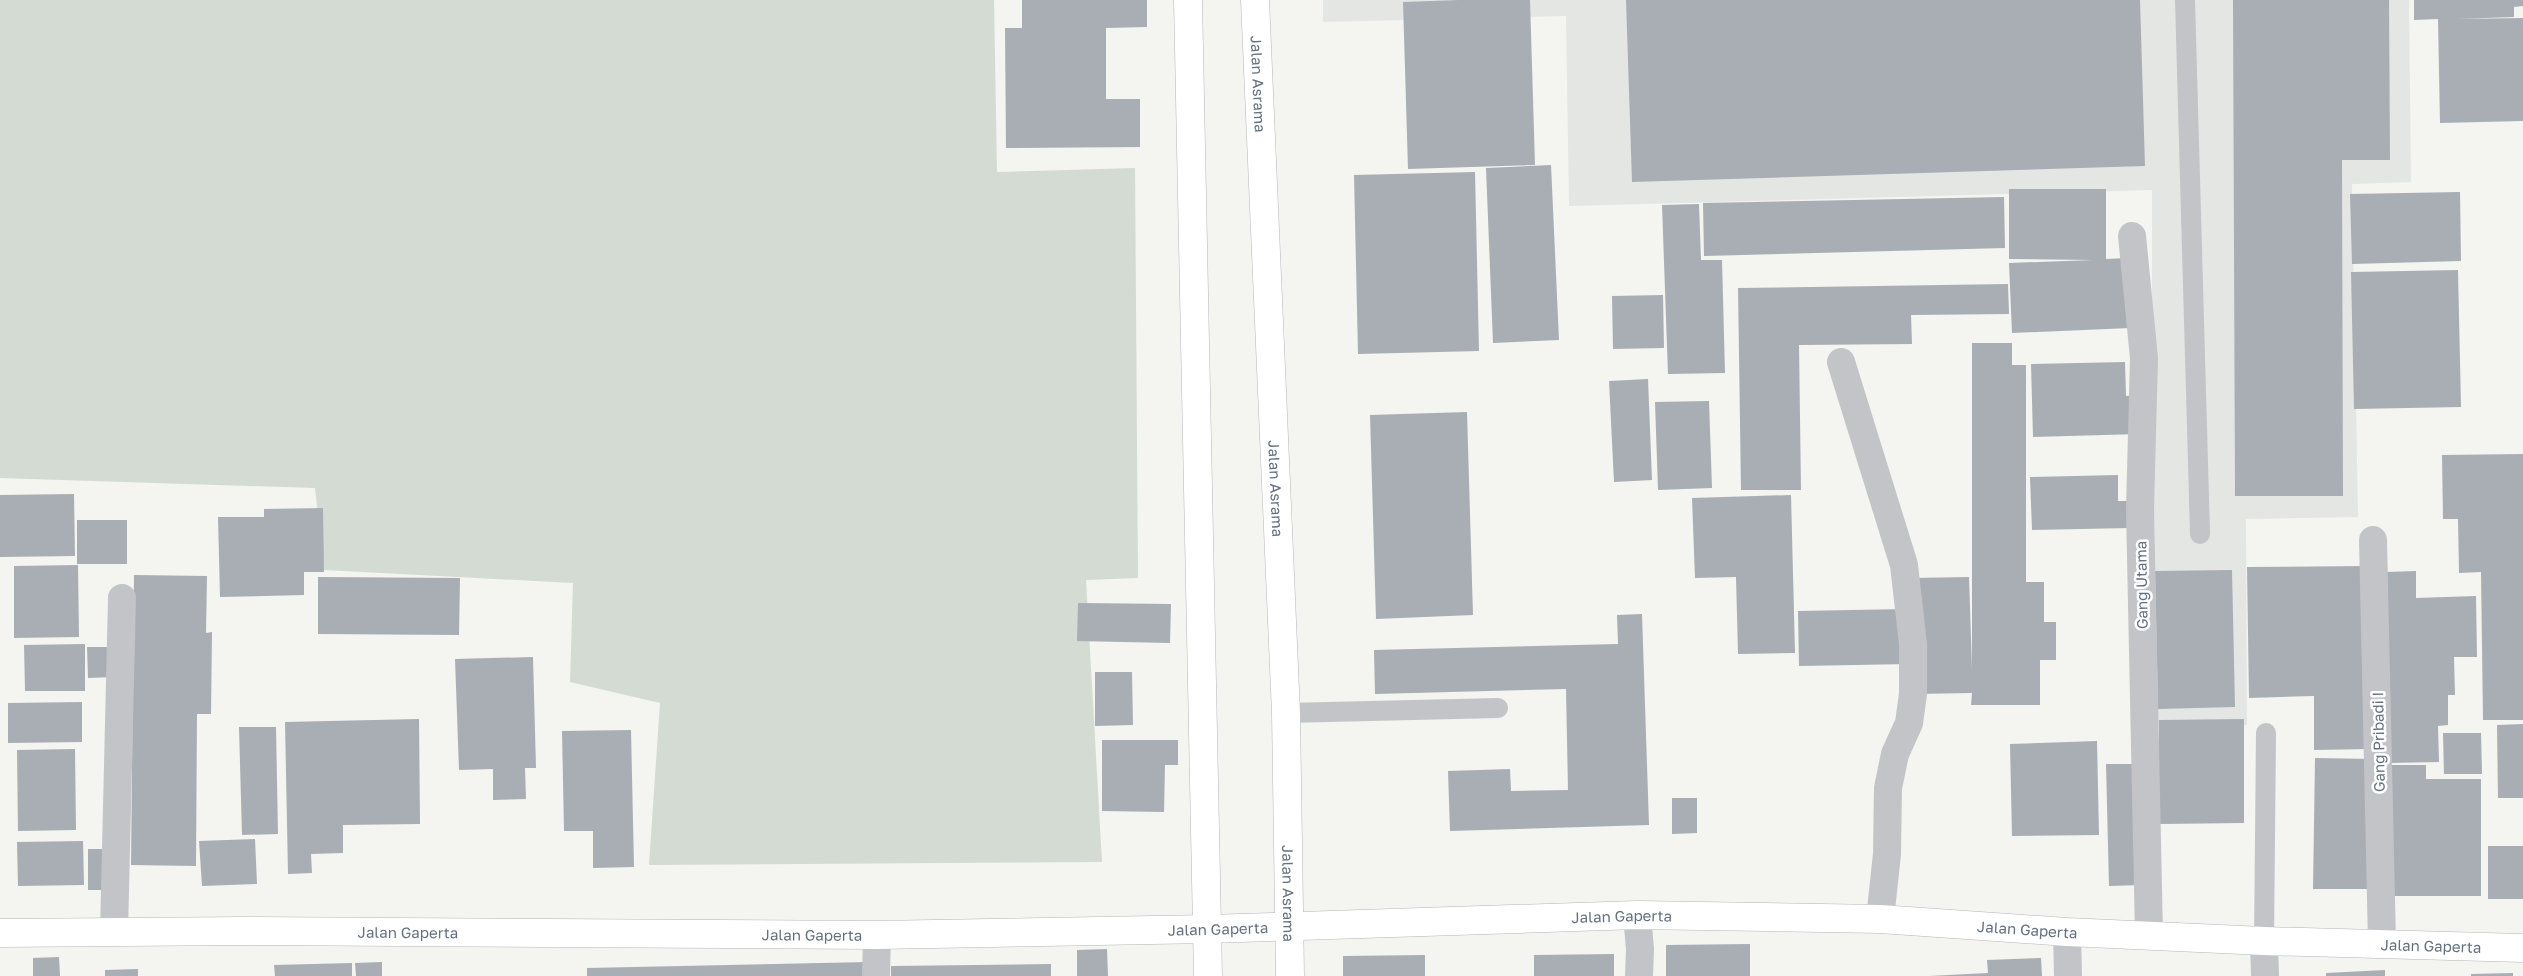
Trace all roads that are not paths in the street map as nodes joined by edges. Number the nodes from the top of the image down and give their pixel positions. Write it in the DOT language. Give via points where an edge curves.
graph roads {
  1 [pos="1188,0"];
  2 [pos="1255,0"];
  3 [pos="2185,0"];
  4 [pos="2132,236"];
  5 [pos="1841,362"];
  6 [pos="2200,534"];
  7 [pos="2373,540"];
  8 [pos="122,598"];
  9 [pos="1498,708"];
  10 [pos="1286,713"];
  11 [pos="2266,733"];
  12 [pos="1637,915"];
  13 [pos="1880,919"];
  14 [pos="1290,925"];
  15 [pos="1208,929"];
  16 [pos="114,932"];
  17 [pos="2067,932"];
  18 [pos="0,933"];
  19 [pos="877,935"];
  20 [pos="2149,935"];
  21 [pos="2264,941"];
  22 [pos="2382,943"];
  23 [pos="2523,948"];
  24 [pos="876,976"];
  25 [pos="1208,976"];
  26 [pos="1290,976"];
  27 [pos="1639,976"];
  28 [pos="2068,976"];
  29 [pos="2265,976"];
  1 -- 15 [label="main road"];
  2 -- 10 [label="main road, Jalan Asrama"];
  3 -- 6 [label="lane"];
  4 -- 20 [label="street, Gang Utama" via="2144,358 2140,510"];
  5 -- 13 [label="street" via="1904,565 1913,644 1913,694 1909,723 1895,754 1888,788 1887,854"];
  7 -- 22 [label="street, Gang Pribadi I"];
  8 -- 16 [label="street"];
  9 -- 10 [label="lane"];
  10 -- 14 [label="main road, Jalan Asrama"];
  11 -- 21 [label="lane"];
  12 -- 13 [label="main road, Jalan Gaperta"];
  12 -- 14 [label="main road, Jalan Gaperta"];
  12 -- 27 [label="street"];
  13 -- 17 [label="main road, Jalan Gaperta"];
  14 -- 15 [label="main road, Jalan Gaperta"];
  14 -- 26 [label="main road, Jalan Asrama"];
  15 -- 19 [label="main road, Jalan Gaperta"];
  15 -- 25 [label="main road"];
  16 -- 18 [label="main road, Jalan Gaperta"];
  16 -- 19 [label="main road, Jalan Gaperta"];
  17 -- 20 [label="main road, Jalan Gaperta"];
  17 -- 28 [label="street"];
  19 -- 24 [label="street"];
  20 -- 21 [label="main road, Jalan Gaperta"];
  21 -- 22 [label="main road, Jalan Gaperta"];
  21 -- 29 [label="street"];
  22 -- 23 [label="main road, Jalan Gaperta"];
}
